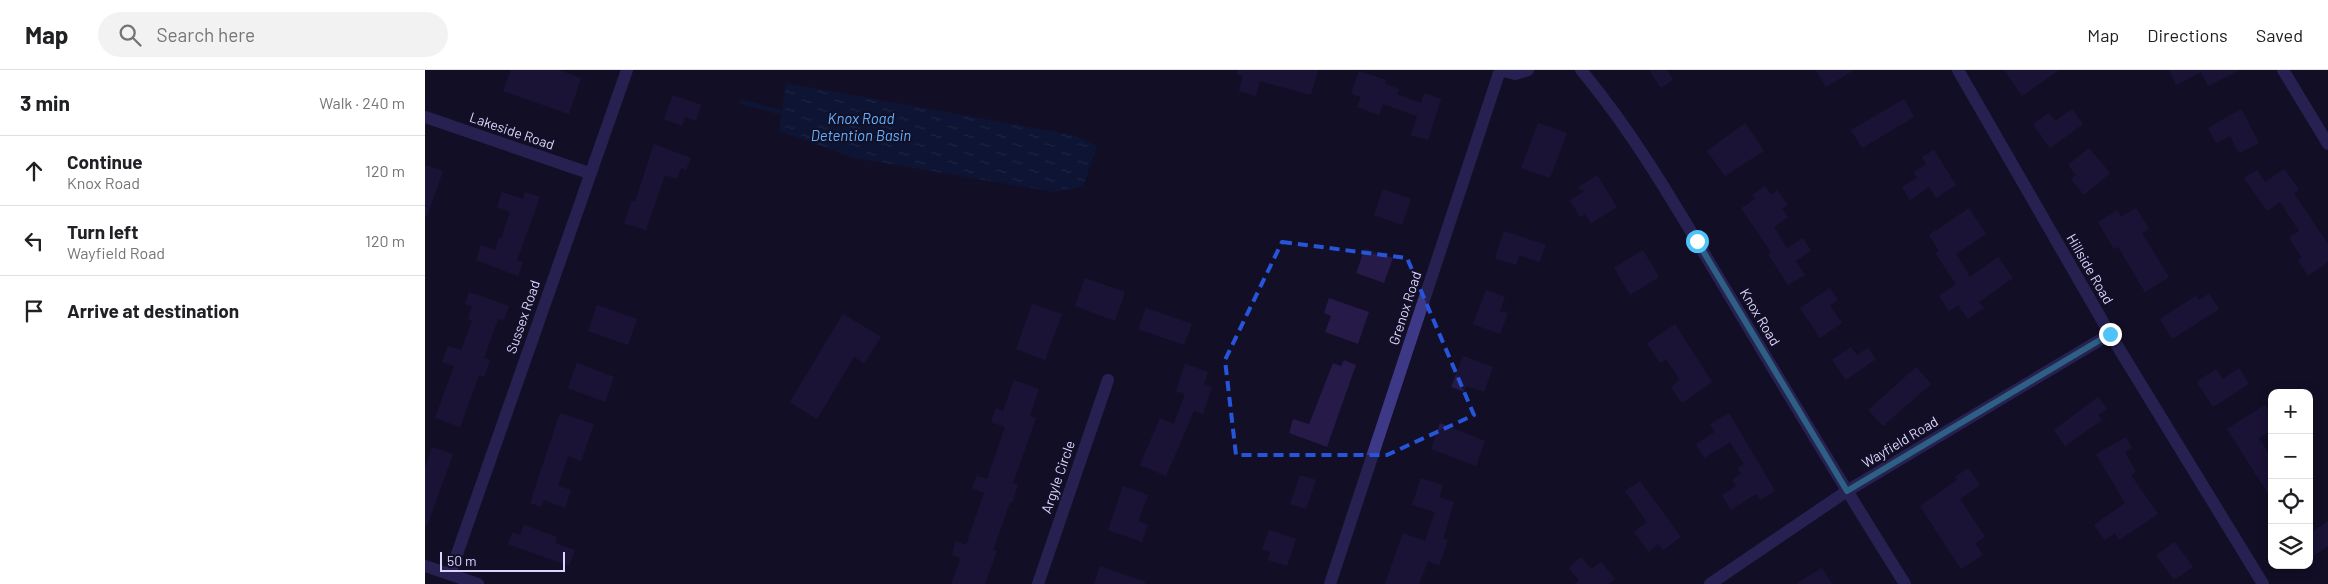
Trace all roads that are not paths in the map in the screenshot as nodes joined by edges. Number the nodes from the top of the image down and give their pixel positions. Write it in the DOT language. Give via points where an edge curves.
graph roads {
  1 [pos="627,70"];
  2 [pos="1499,70"];
  3 [pos="1528,70"];
  4 [pos="1581,70"];
  5 [pos="1958,70"];
  6 [pos="2283,70"];
  7 [pos="425,117"];
  8 [pos="2328,144"];
  9 [pos="589,173"];
  10 [pos="2110,334"];
  11 [pos="1107,380"];
  12 [pos="1847,491"];
  13 [pos="425,566"];
  14 [pos="450,574"];
  15 [pos="478,584"];
  16 [pos="1038,584"];
  17 [pos="1330,584"];
  18 [pos="1710,584"];
  19 [pos="1905,584"];
  20 [pos="2263,584"];
  1 -- 9 [label="street, Sussex Road"];
  2 -- 3 [label="street, Grenox Road" via="1515,74"];
  2 -- 17 [label="street, Grenox Road"];
  4 -- 12 [label="street, Knox Road" via="1632,139 1672,202"];
  5 -- 10 [label="street, Hillside Road"];
  6 -- 8 [label="street"];
  7 -- 9 [label="street, Lakeside Road"];
  9 -- 14 [label="street, Sussex Road"];
  10 -- 12 [label="street, Wayfield Road"];
  10 -- 20 [label="street, Hillside Road"];
  11 -- 16 [label="street, Argyle Circle"];
  12 -- 18 [label="street, Wayfield Road"];
  12 -- 19 [label="street, Knox Road"];
  13 -- 14 [label="street"];
  14 -- 15 [label="street"];
}
